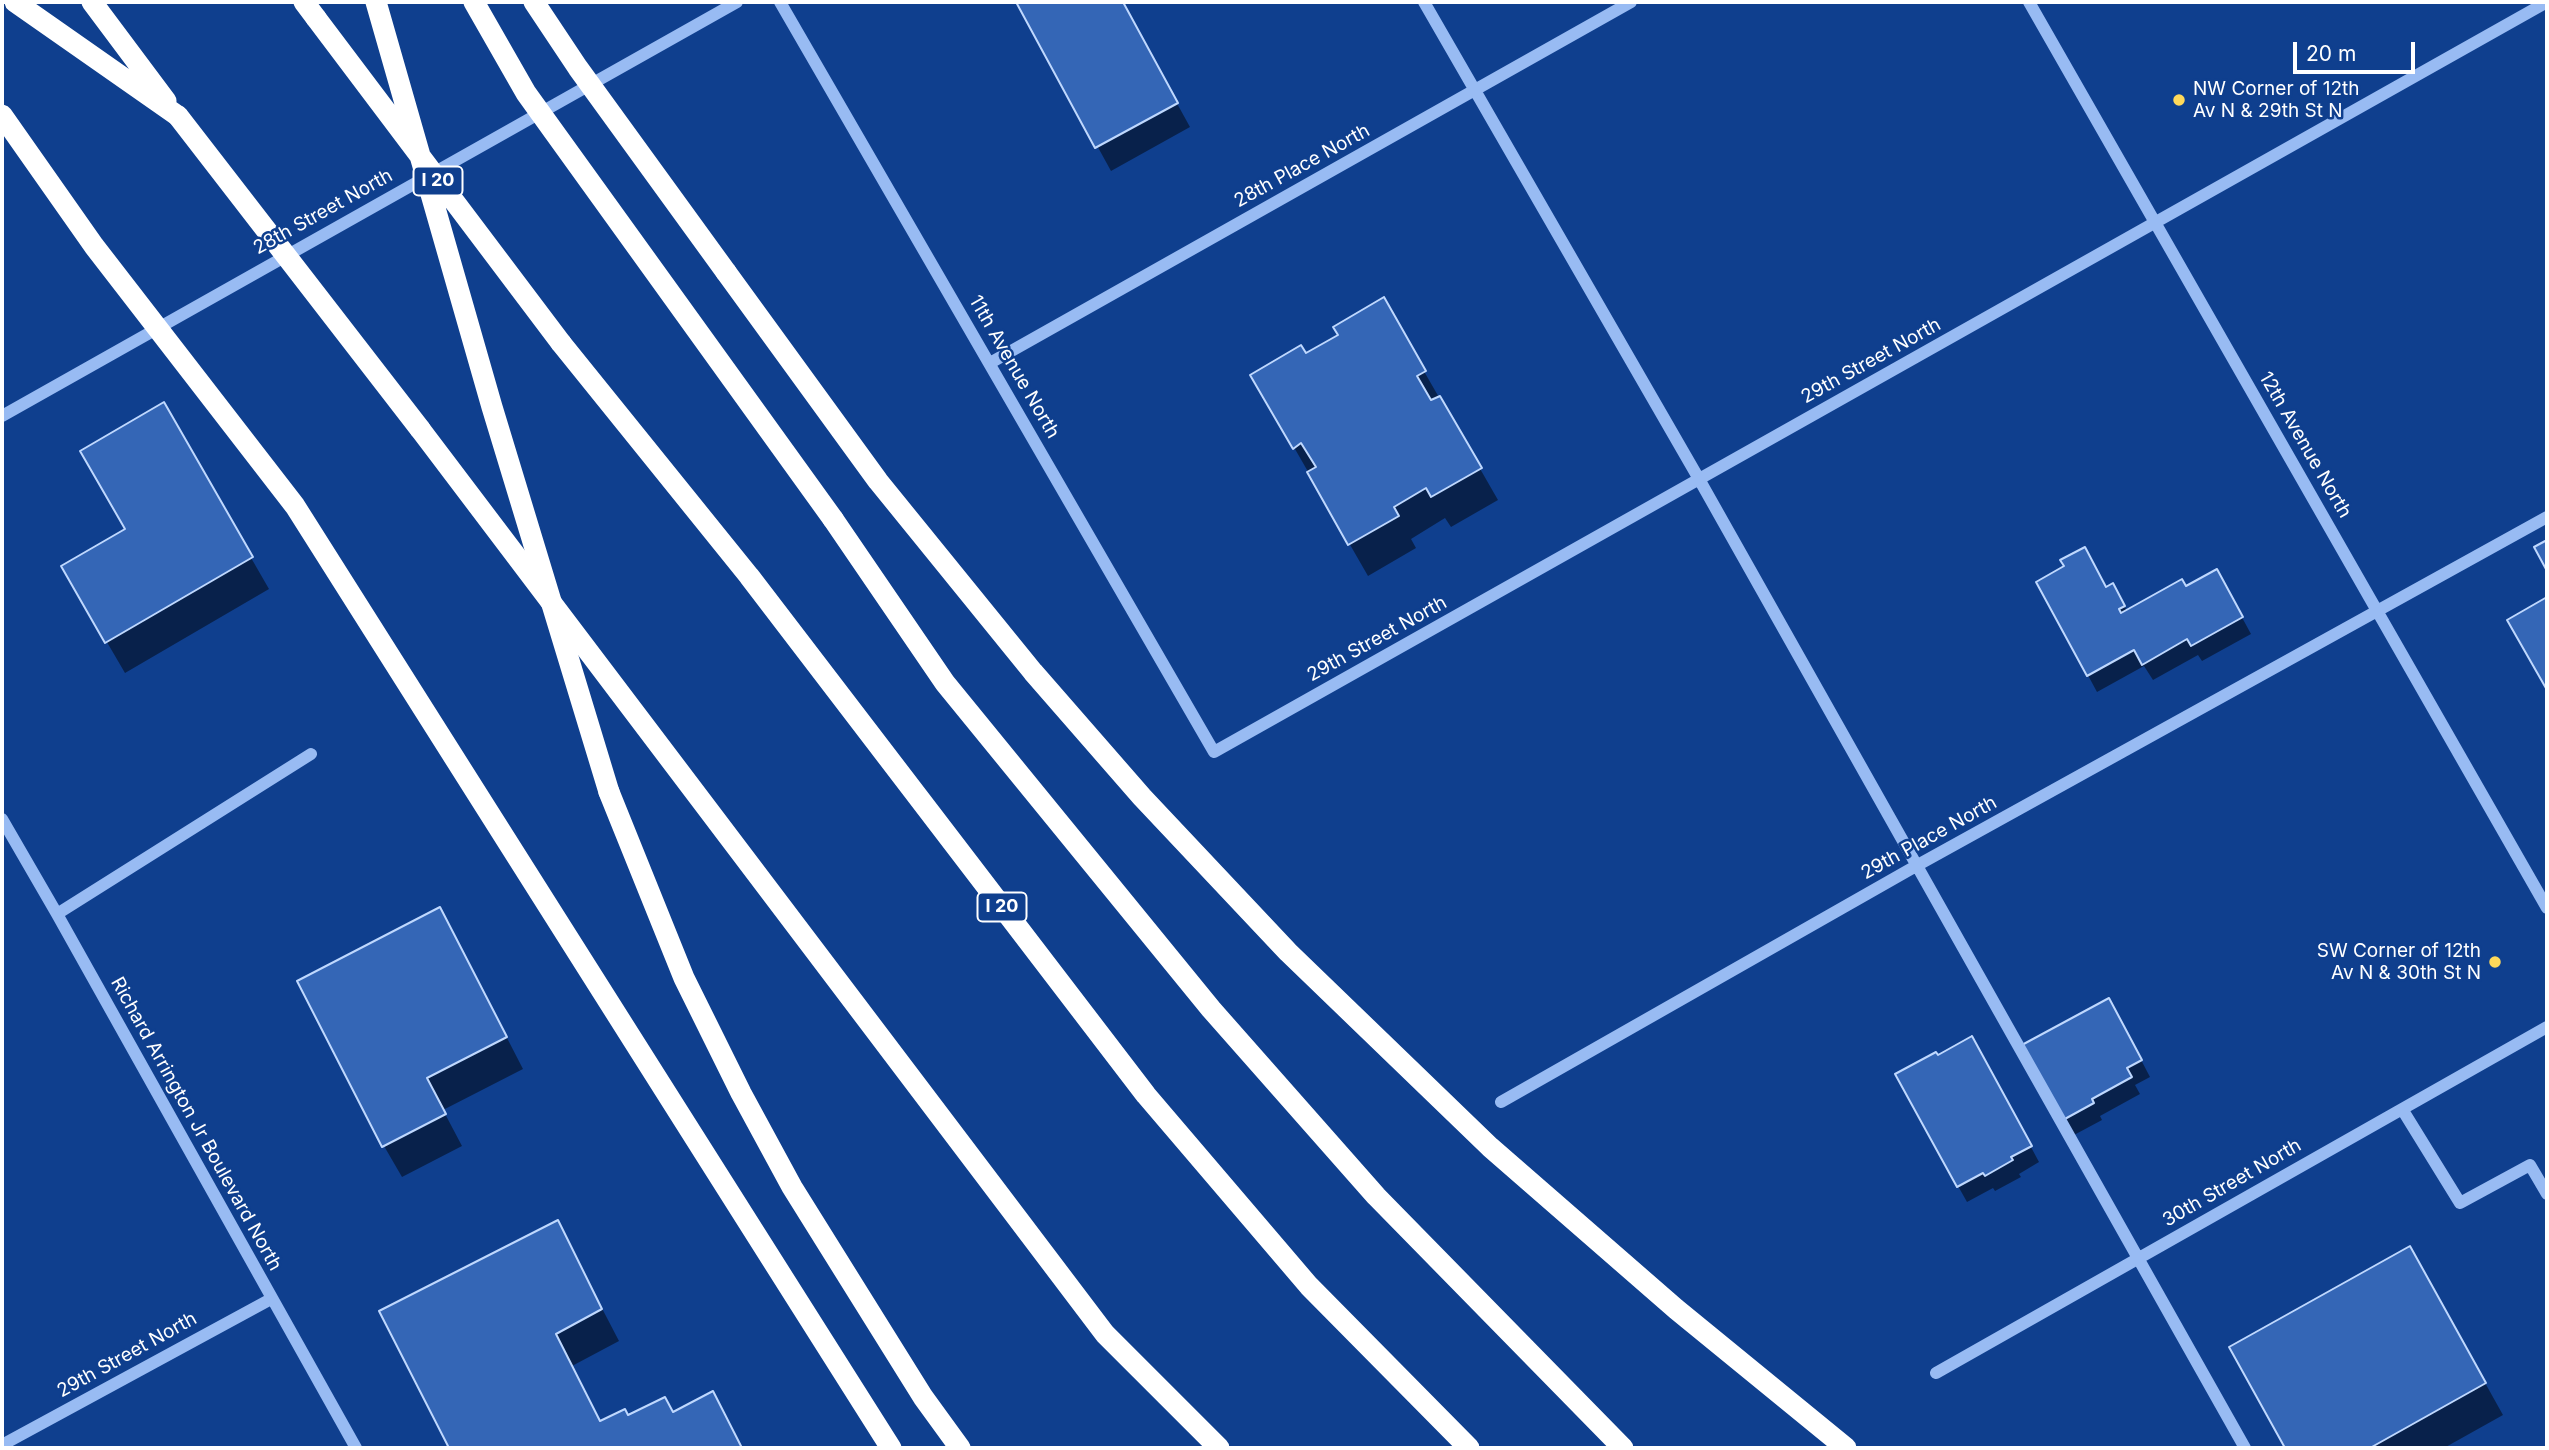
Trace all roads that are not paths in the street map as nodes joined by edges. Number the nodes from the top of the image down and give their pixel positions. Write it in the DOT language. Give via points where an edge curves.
graph roads {
  1 [pos="15,2"];
  2 [pos="92,2"];
  3 [pos="376,2"];
  4 [pos="474,2"];
  5 [pos="534,2"];
  6 [pos="737,2"];
  7 [pos="780,2"];
  8 [pos="1424,2"];
  9 [pos="1632,2"];
  10 [pos="2029,2"];
  11 [pos="2547,2"];
  12 [pos="310,10"];
  13 [pos="1475,90"];
  14 [pos="2,115"];
  15 [pos="178,116"];
  16 [pos="2156,224"];
  17 [pos="990,363"];
  18 [pos="2,415"];
  19 [pos="1699,479"];
  20 [pos="2547,517"];
  21 [pos="2378,611"];
  22 [pos="1214,752"];
  23 [pos="311,754"];
  24 [pos="2,819"];
  25 [pos="1916,866"];
  26 [pos="2547,908"];
  27 [pos="57,914"];
  28 [pos="2547,1027"];
  29 [pos="1502,1102"];
  30 [pos="2402,1109"];
  31 [pos="2547,1194"];
  32 [pos="2137,1259"];
  33 [pos="271,1299"];
  34 [pos="1936,1373"];
  35 [pos="2,1445"];
  36 [pos="356,1448"];
  37 [pos="891,1448"];
  38 [pos="960,1448"];
  39 [pos="1219,1448"];
  40 [pos="1469,1448"];
  41 [pos="1623,1448"];
  42 [pos="1846,1448"];
  43 [pos="2245,1448"];
  1 -- 15 [label="highway"];
  2 -- 15 [label="highway"];
  3 -- 38 [label="highway, bridge" via="609,792 674,953 792,1187 923,1397"];
  4 -- 41 [label="highway, bridge" via="526,93 946,683 1211,1009 1376,1196"];
  5 -- 42 [label="highway, bridge" via="878,481 1032,672 1142,797 1288,952 1490,1147"];
  6 -- 18 [label="street, 28th Street North"];
  7 -- 17 [label="street, 11th Avenue North"];
  8 -- 13 [label="street"];
  9 -- 13 [label="street, 28th Place North"];
  10 -- 16 [label="street, 12th Avenue North"];
  11 -- 16 [label="street, 29th Street North"];
  12 -- 40 [label="highway, I 20, bridge" via="561,343 749,576 1146,1095 1309,1286"];
  13 -- 17 [label="street, 28th Place North"];
  13 -- 19 [label="street"];
  14 -- 37 [label="highway, bridge" via="94,246 295,506"];
  15 -- 39 [label="highway, bridge" via="1105,1334"];
  16 -- 19 [label="street, 29th Street North"];
  16 -- 21 [label="street, 12th Avenue North"];
  17 -- 22 [label="street, 11th Avenue North"];
  19 -- 22 [label="street, 29th Street North"];
  19 -- 25 [label="street"];
  20 -- 21 [label="street, 29th Place North"];
  21 -- 25 [label="street, 29th Place North"];
  21 -- 26 [label="street, 12th Avenue North"];
  23 -- 27 [label="street"];
  24 -- 27 [label="street, Richard Arrington Jr Boulevard North"];
  25 -- 29 [label="street, 29th Place North"];
  25 -- 32 [label="street"];
  27 -- 33 [label="street, Richard Arrington Jr Boulevard North"];
  28 -- 30 [label="street, 30th Street North"];
  30 -- 31 [label="street" via="2460,1203 2530,1165"];
  30 -- 32 [label="street, 30th Street North"];
  32 -- 34 [label="street, 30th Street North"];
  32 -- 43 [label="street"];
  33 -- 35 [label="street, 29th Street North"];
  33 -- 36 [label="street, Richard Arrington Jr Boulevard North"];
}
